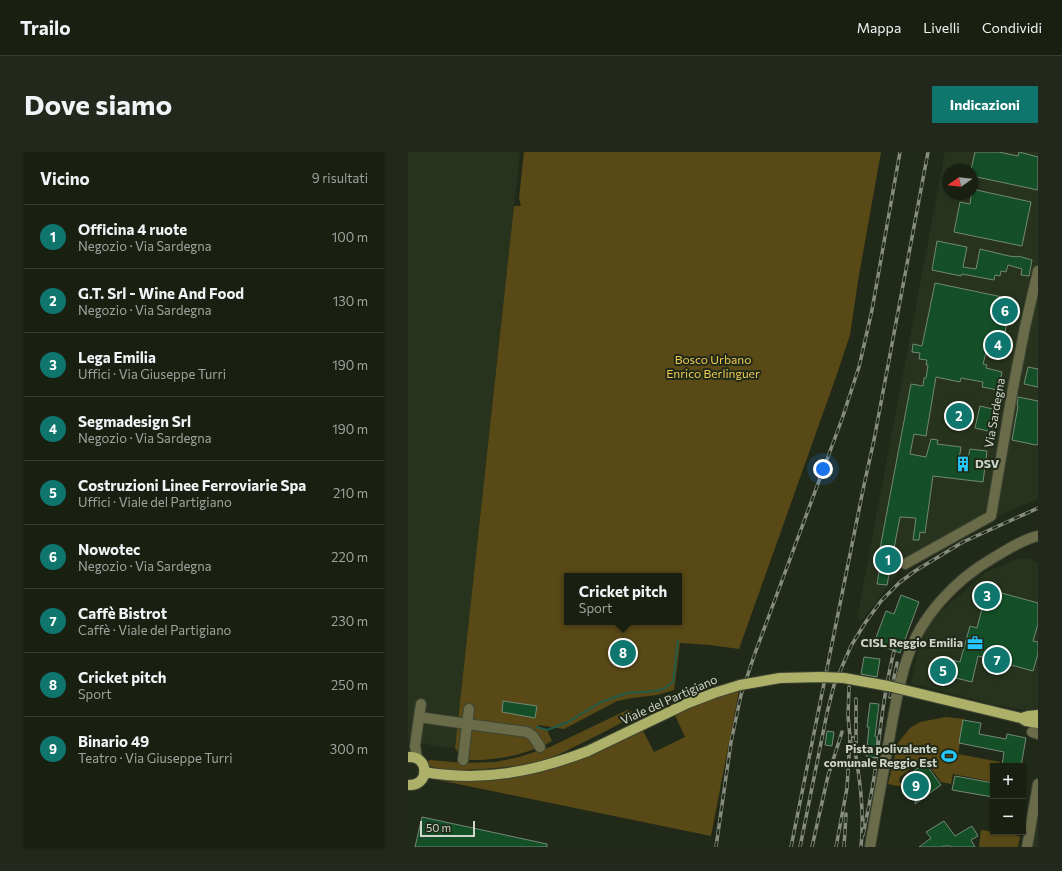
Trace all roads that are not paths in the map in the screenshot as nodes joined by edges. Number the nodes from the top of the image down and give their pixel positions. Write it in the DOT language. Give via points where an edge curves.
graph roads {
  1 [pos="1038,271"];
  2 [pos="1036,290"];
  3 [pos="1038,536"];
  4 [pos="905,564"];
  5 [pos="421,704"];
  6 [pos="468,709"];
  7 [pos="1038,715"];
  8 [pos="419,717"];
  9 [pos="1021,718"];
  10 [pos="1038,723"];
  11 [pos="467,724"];
  12 [pos="540,748"];
  13 [pos="411,757"];
  14 [pos="463,760"];
  15 [pos="424,772"];
  16 [pos="1038,784"];
  17 [pos="409,787"];
  18 [pos="1034,830"];
  19 [pos="870,847"];
  20 [pos="1026,847"];
  1 -- 2 [label="street"];
  2 -- 4 [label="street, Via Sardegna" via="1025,328 1013,388 991,516"];
  3 -- 19 [label="street" via="1008,549 965,577 930,614 918,633 907,659 899,690"];
  5 -- 8 [label="street"];
  6 -- 11 [label="street"];
  7 -- 9 [label="main road, Viale del Partigiano"];
  8 -- 11 [label="street"];
  8 -- 13 [label="street"];
  9 -- 10 [label="main road, Viale del Partigiano"];
  9 -- 15 [label="main road, Viale del Partigiano, bridge" via="855,680 821,677 780,678 740,685 714,693 588,751 551,764 510,773 471,776"];
  11 -- 12 [label="street" via="527,732 533,736"];
  11 -- 14 [label="street"];
  13 -- 15 [label="main road" via="423,764"];
  15 -- 17 [label="main road" via="419,782"];
  16 -- 18 [label="street"];
  18 -- 20 [label="street"];
}
